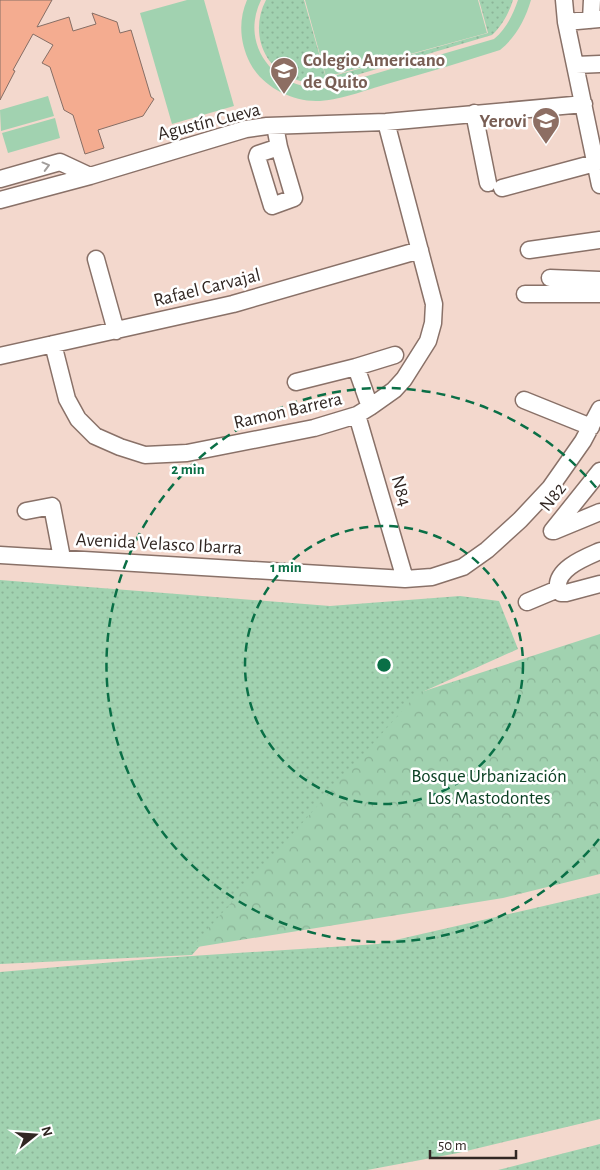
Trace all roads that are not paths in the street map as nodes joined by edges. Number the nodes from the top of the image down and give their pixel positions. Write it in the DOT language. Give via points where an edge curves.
graph roads {
  1 [pos="564,0"];
  2 [pos="592,0"];
  3 [pos="596,19"];
  4 [pos="566,22"];
  5 [pos="600,64"];
  6 [pos="576,65"];
  7 [pos="584,104"];
  8 [pos="474,113"];
  9 [pos="386,122"];
  10 [pos="275,126"];
  11 [pos="279,147"];
  12 [pos="596,163"];
  13 [pos="90,176"];
  14 [pos="0,179"];
  15 [pos="600,185"];
  16 [pos="0,200"];
  17 [pos="600,240"];
  18 [pos="420,250"];
  19 [pos="529,250"];
  20 [pos="96,259"];
  21 [pos="550,278"];
  22 [pos="600,280"];
  23 [pos="526,294"];
  24 [pos="600,294"];
  25 [pos="116,330"];
  26 [pos="53,344"];
  27 [pos="395,355"];
  28 [pos="0,356"];
  29 [pos="356,367"];
  30 [pos="296,382"];
  31 [pos="524,400"];
  32 [pos="600,409"];
  33 [pos="364,411"];
  34 [pos="591,427"];
  35 [pos="600,471"];
  36 [pos="26,512"];
  37 [pos="600,512"];
  38 [pos="600,551"];
  39 [pos="0,555"];
  40 [pos="62,558"];
  41 [pos="405,579"];
  42 [pos="600,584"];
  43 [pos="558,589"];
  44 [pos="527,602"];
  1 -- 4 [label="street"];
  2 -- 3 [label="street"];
  3 -- 4 [label="street"];
  4 -- 6 [label="street"];
  5 -- 6 [label="street"];
  6 -- 7 [label="street"];
  7 -- 8 [label="street, Agustín Cueva"];
  7 -- 12 [label="street"];
  8 -- 9 [label="street, Agustín Cueva"];
  8 -- 12 [label="street" via="495,186"];
  9 -- 10 [label="street, Agustín Cueva"];
  9 -- 18 [label="street, Ramon Barrera"];
  10 -- 11 [label="street"];
  10 -- 13 [label="street, Agustín Cueva" via="246,129"];
  12 -- 15 [label="street"];
  14 -- 13 [label="street, one-way" via="60,162"];
  13 -- 16 [label="street, Agustín Cueva"];
  17 -- 19 [label="street"];
  18 -- 25 [label="street, Rafael Carvajal" via="233,304"];
  18 -- 33 [label="street, Ramon Barrera" via="434,304 428,341 394,390"];
  20 -- 25 [label="street"];
  21 -- 22 [label="street"];
  23 -- 24 [label="street"];
  25 -- 26 [label="street, Rafael Carvajal"];
  26 -- 28 [label="street, Rafael Carvajal"];
  26 -- 33 [label="street, Ramon Barrera" via="68,399 78,419 95,436 145,455 187,453 271,438"];
  27 -- 29 [label="street"];
  29 -- 30 [label="street"];
  29 -- 33 [label="street, N84"];
  31 -- 34 [label="street"];
  32 -- 34 [label="street, Avenida Velasco Ibarra"];
  33 -- 41 [label="street, N84"];
  34 -- 41 [label="street, Avenida Velasco Ibarra" via="536,504 487,550 462,567 432,577"];
  35 -- 37 [label="street, N82" via="552,532"];
  36 -- 40 [label="street" via="52,506"];
  38 -- 43 [label="street" via="560,576"];
  39 -- 40 [label="street, Avenida Velasco Ibarra"];
  40 -- 41 [label="street, Avenida Velasco Ibarra"];
  42 -- 43 [label="street" via="566,594"];
  43 -- 44 [label="street"];
}
